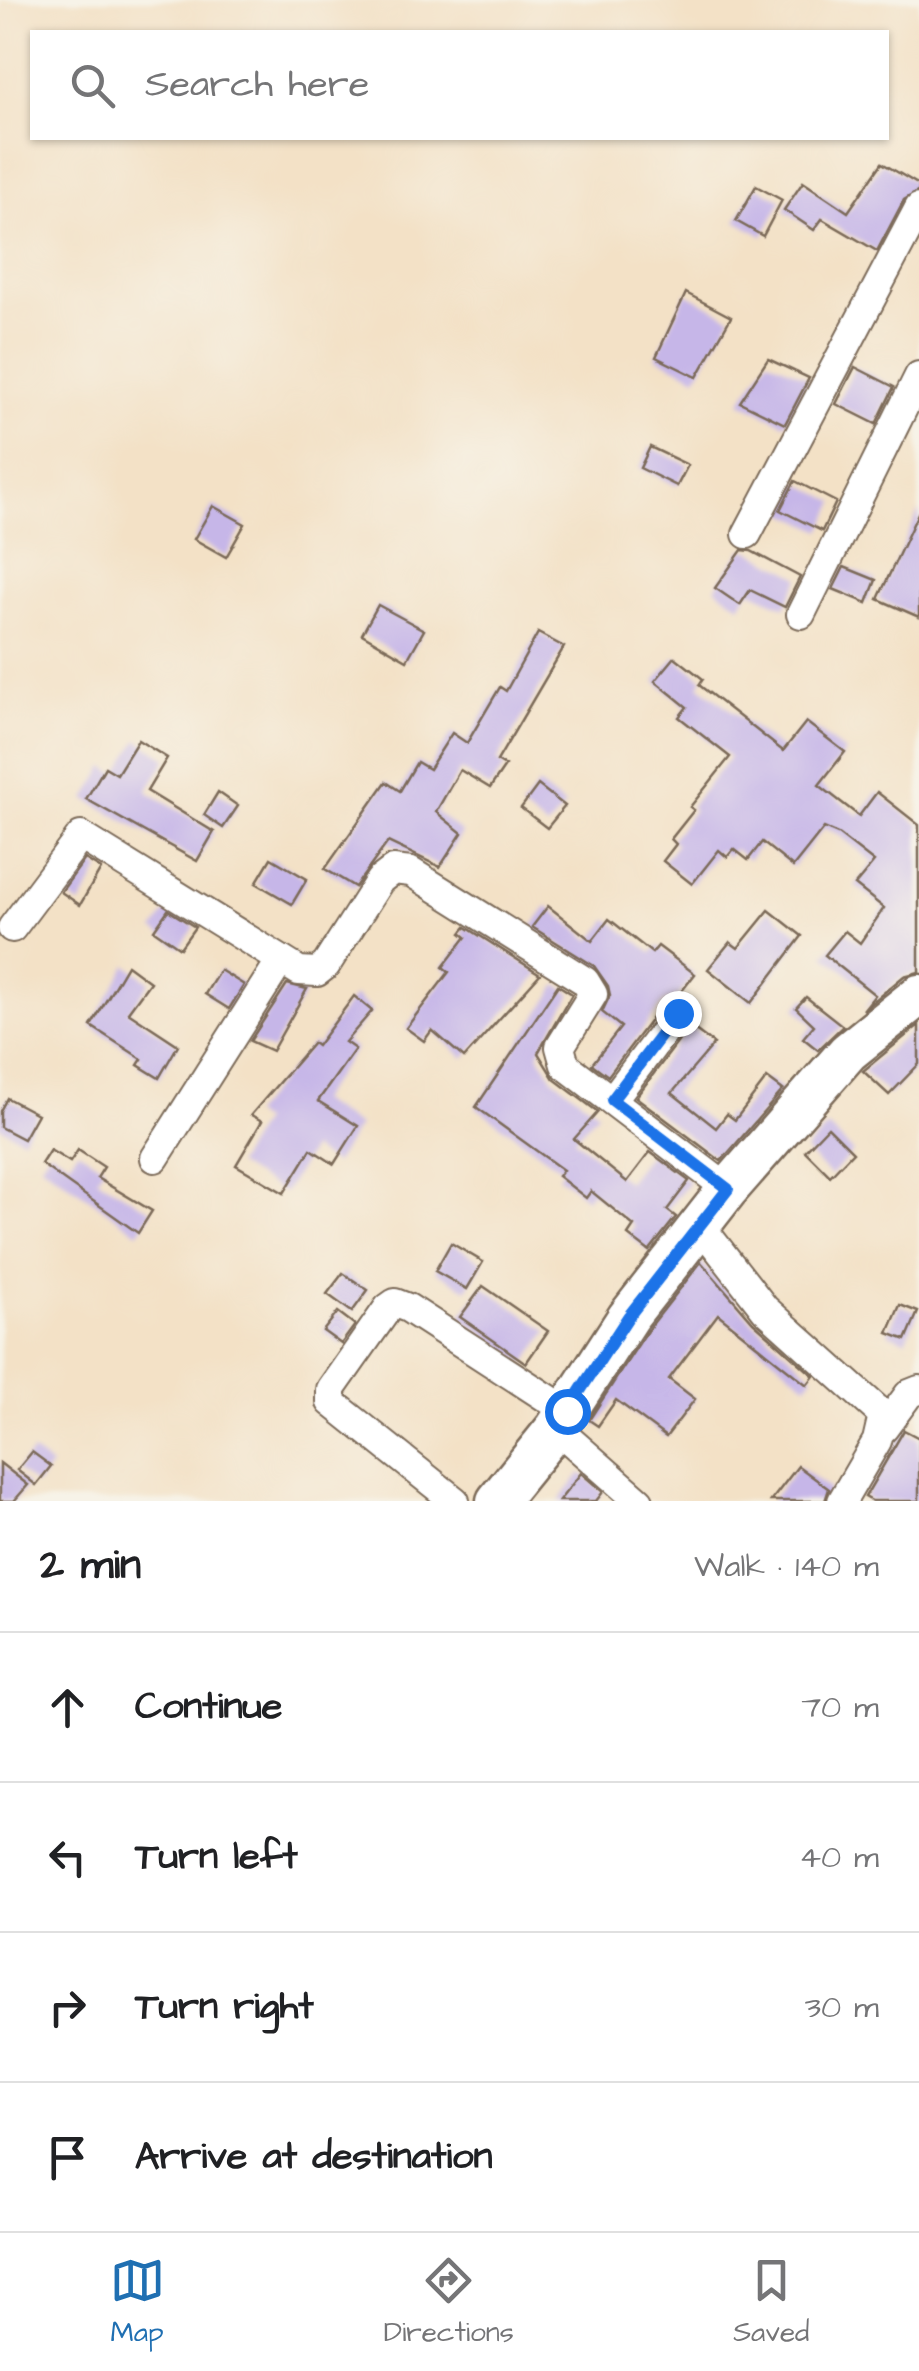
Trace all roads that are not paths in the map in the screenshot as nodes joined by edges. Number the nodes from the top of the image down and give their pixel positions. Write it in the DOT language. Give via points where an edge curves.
graph roads {
  1 [pos="915,222"];
  2 [pos="919,376"];
  3 [pos="747,534"];
  4 [pos="801,614"];
  5 [pos="12,928"];
  6 [pos="281,960"];
  7 [pos="919,994"];
  8 [pos="678,1013"];
  9 [pos="612,1100"];
  10 [pos="155,1158"];
  11 [pos="728,1189"];
  12 [pos="702,1228"];
  13 [pos="919,1390"];
  14 [pos="562,1419"];
  15 [pos="884,1428"];
  16 [pos="456,1501"];
  17 [pos="497,1501"];
  18 [pos="639,1501"];
  19 [pos="842,1501"];
  1 -- 3 [label="street"];
  2 -- 4 [label="street"];
  5 -- 6 [label="street" via="81,836"];
  6 -- 9 [label="street" via="298,971 326,966 380,880 393,870 411,872 592,988 559,1056"];
  6 -- 10 [label="street"];
  7 -- 11 [label="street" via="848,1052"];
  8 -- 9 [label="street"];
  9 -- 11 [label="street"];
  11 -- 12 [label="street"];
  12 -- 14 [label="street" via="628,1317"];
  12 -- 15 [label="street" via="765,1309 874,1404"];
  13 -- 15 [label="street"];
  14 -- 16 [label="street" via="408,1308 388,1308 332,1389 331,1402"];
  14 -- 17 [label="street"];
  14 -- 18 [label="street"];
  15 -- 19 [label="street"];
}
